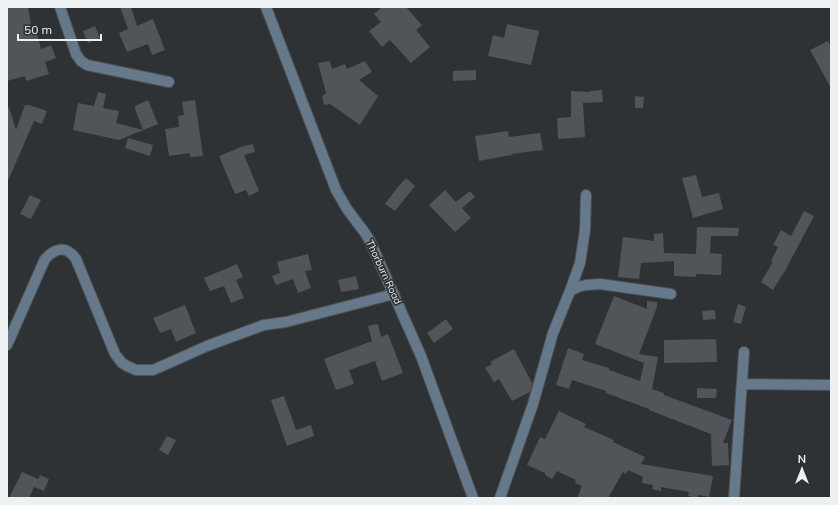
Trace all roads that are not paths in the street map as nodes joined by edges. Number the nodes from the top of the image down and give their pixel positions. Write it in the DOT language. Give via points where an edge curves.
graph roads {
  1 [pos="60,7"];
  2 [pos="266,7"];
  3 [pos="169,82"];
  4 [pos="586,195"];
  5 [pos="570,291"];
  6 [pos="394,294"];
  7 [pos="671,294"];
  8 [pos="7,345"];
  9 [pos="744,352"];
  10 [pos="742,384"];
  11 [pos="831,385"];
  12 [pos="474,498"];
  13 [pos="500,498"];
  14 [pos="734,498"];
  1 -- 3 [label="street" via="73,47 81,61 87,65"];
  2 -- 6 [label="street, Thorburn Road" via="336,190 370,241"];
  4 -- 5 [label="street" via="584,243"];
  5 -- 7 [label="street" via="586,285 600,284"];
  5 -- 13 [label="street" via="553,333 533,404"];
  6 -- 8 [label="street" via="286,322 264,325 153,370 136,370 122,363 115,354 76,259 72,253 56,250 45,259"];
  6 -- 12 [label="street, Thorburn Road" via="421,356"];
  9 -- 10 [label="street"];
  10 -- 11 [label="street"];
  10 -- 14 [label="street"];
}
